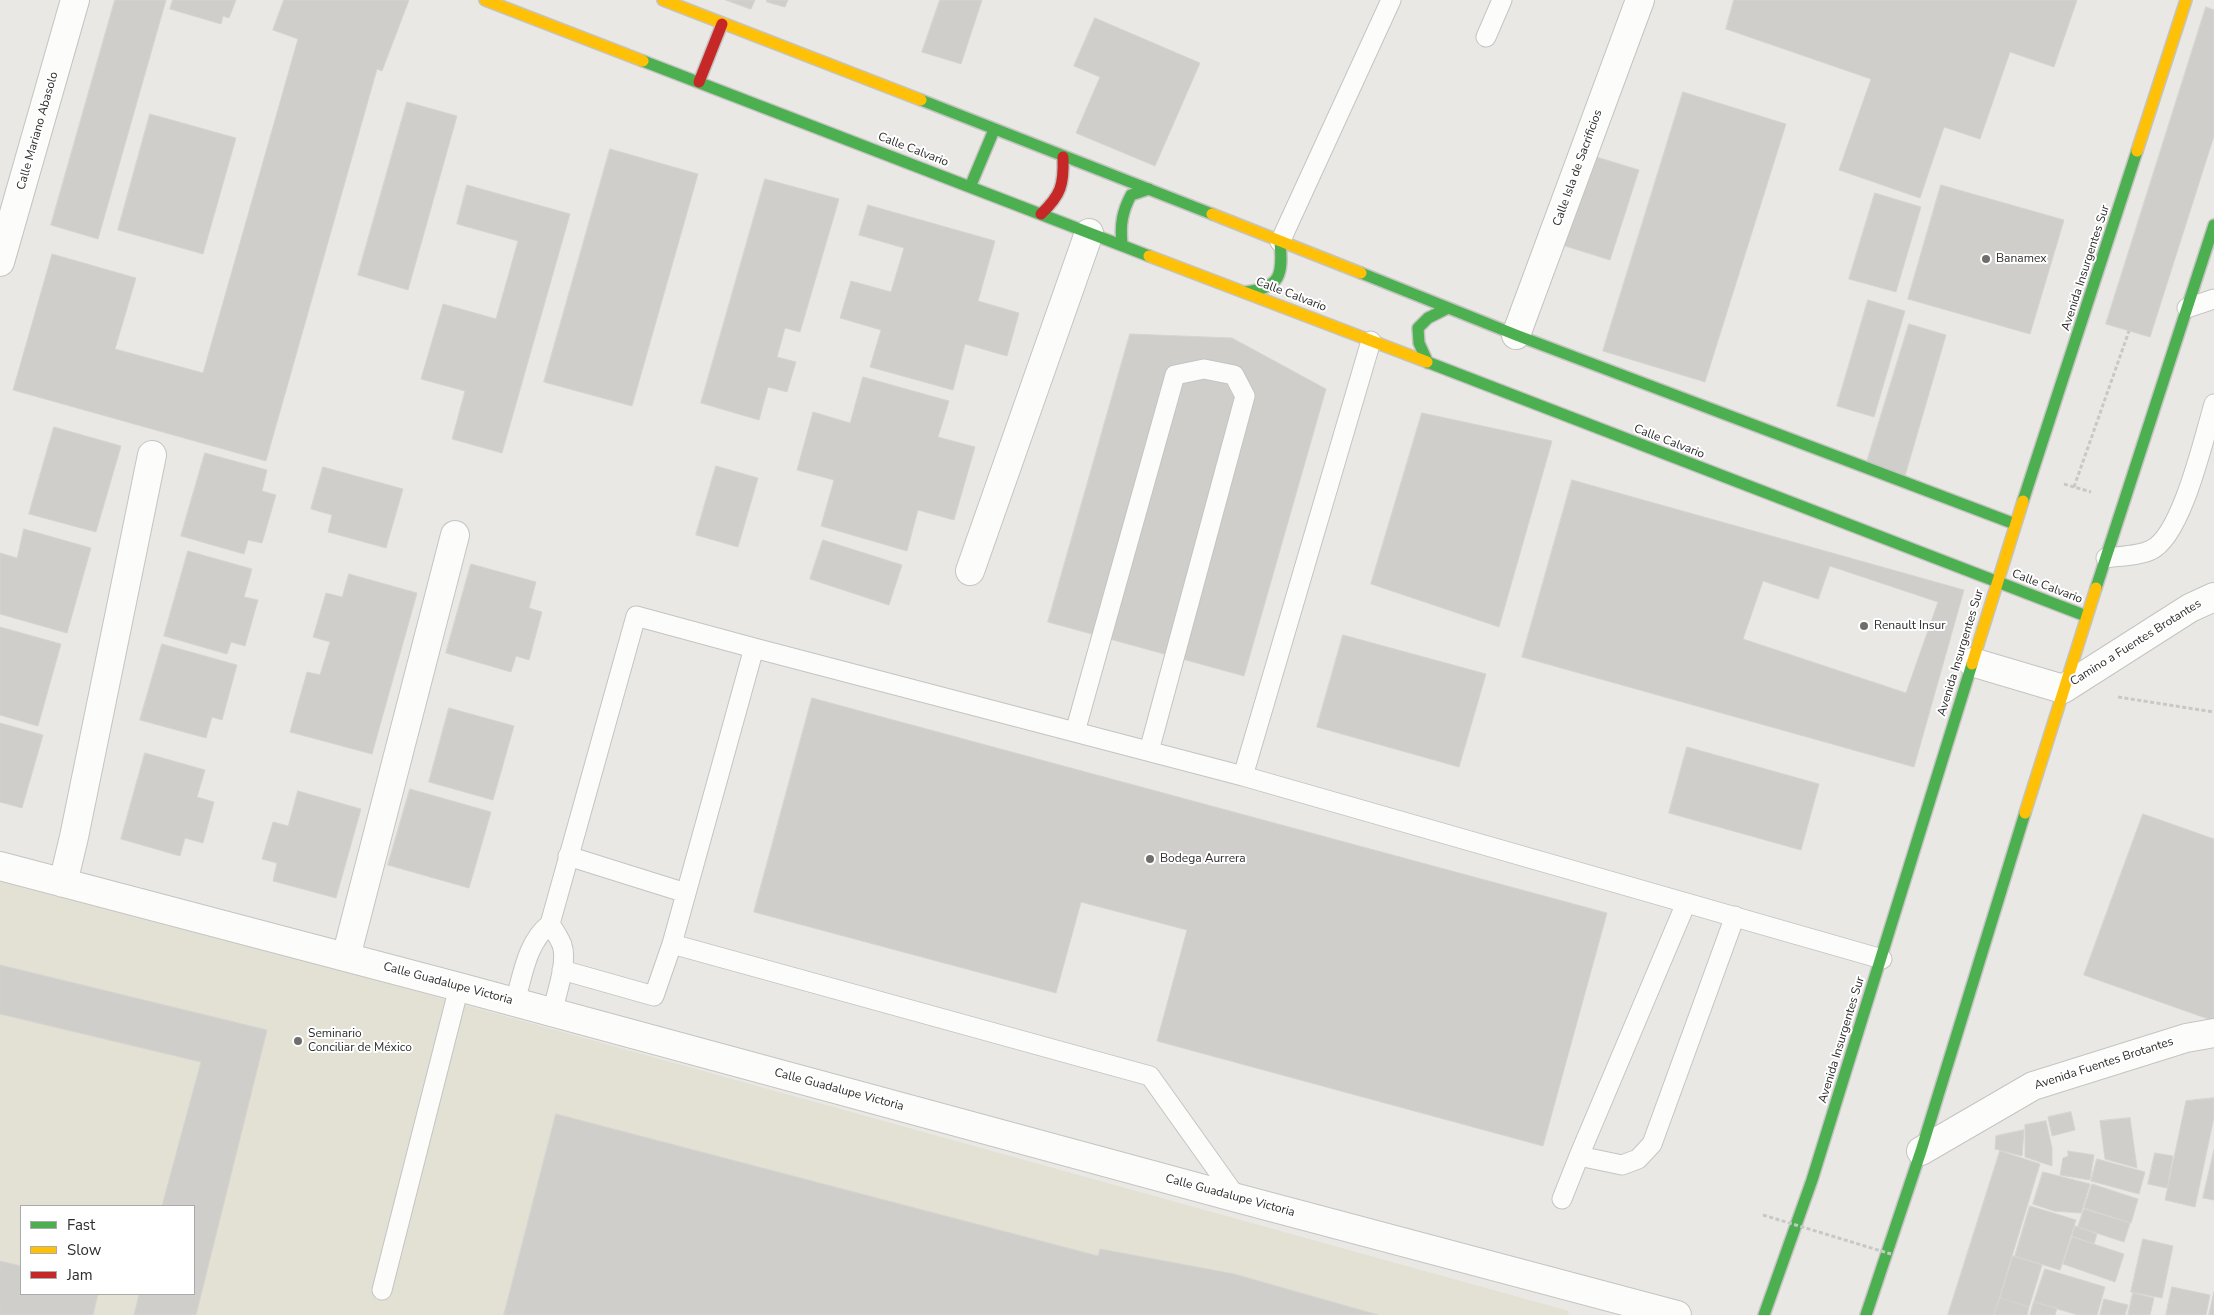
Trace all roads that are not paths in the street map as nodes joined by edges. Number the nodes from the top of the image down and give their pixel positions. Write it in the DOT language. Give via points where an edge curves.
graph roads {
  1 [pos="75,0"];
  2 [pos="486,0"];
  3 [pos="663,0"];
  4 [pos="1391,0"];
  5 [pos="1502,0"];
  6 [pos="1640,0"];
  7 [pos="2186,0"];
  8 [pos="722,24"];
  9 [pos="1486,37"];
  10 [pos="699,82"];
  11 [pos="994,130"];
  12 [pos="1063,156"];
  13 [pos="970,186"];
  14 [pos="1149,189"];
  15 [pos="1041,214"];
  16 [pos="2214,225"];
  17 [pos="1089,232"];
  18 [pos="1280,242"];
  19 [pos="1122,244"];
  20 [pos="0,262"];
  21 [pos="1245,292"];
  22 [pos="2214,299"];
  23 [pos="1448,308"];
  24 [pos="2187,308"];
  25 [pos="1516,335"];
  26 [pos="1371,341"];
  27 [pos="1428,363"];
  28 [pos="2214,404"];
  29 [pos="152,455"];
  30 [pos="2015,524"];
  31 [pos="455,535"];
  32 [pos="2106,558"];
  33 [pos="970,571"];
  34 [pos="1997,583"];
  35 [pos="2214,597"];
  36 [pos="2086,616"];
  37 [pos="754,648"];
  38 [pos="1972,662"];
  39 [pos="2063,689"];
  40 [pos="1075,732"];
  41 [pos="1149,751"];
  42 [pos="1243,776"];
  43 [pos="568,856"];
  44 [pos="0,866"];
  45 [pos="62,883"];
  46 [pos="686,893"];
  47 [pos="1686,903"];
  48 [pos="1735,916"];
  49 [pos="550,924"];
  50 [pos="672,944"];
  51 [pos="346,957"];
  52 [pos="1882,959"];
  53 [pos="562,970"];
  54 [pos="460,987"];
  55 [pos="515,1002"];
  56 [pos="552,1013"];
  57 [pos="2214,1033"];
  58 [pos="1921,1151"];
  59 [pos="1579,1156"];
  60 [pos="1237,1198"];
  61 [pos="1562,1199"];
  62 [pos="382,1290"];
  63 [pos="1599,1305"];
  64 [pos="1678,1315"];
  65 [pos="1764,1315"];
  66 [pos="1866,1315"];
  1 -- 20 [label="street, Calle Mariano Abasolo"];
  2 -- 10 [label="street, Calle Calvario"];
  3 -- 8 [label="street"];
  4 -- 18 [label="lane"];
  5 -- 9 [label="lane"];
  6 -- 25 [label="street, Calle Isla de Sacrificios"];
  7 -- 30 [label="street, Avenida Insurgentes Sur"];
  8 -- 10 [label="street"];
  8 -- 11 [label="street"];
  10 -- 13 [label="street, Calle Calvario"];
  11 -- 12 [label="street"];
  11 -- 13 [label="street"];
  12 -- 14 [label="street"];
  12 -- 15 [label="street" via="1058,198"];
  13 -- 15 [label="street, Calle Calvario"];
  14 -- 18 [label="street"];
  14 -- 19 [label="street" via="1131,195 1123,209 1119,224"];
  15 -- 17 [label="street, Calle Calvario"];
  16 -- 24 [label="street"];
  17 -- 19 [label="street, Calle Calvario"];
  17 -- 33 [label="street"];
  18 -- 21 [label="street" via="1282,261 1279,276 1270,287"];
  18 -- 23 [label="street"];
  19 -- 21 [label="street, Calle Calvario"];
  21 -- 26 [label="street, Calle Calvario"];
  22 -- 24 [label="lane"];
  23 -- 25 [label="street"];
  23 -- 27 [label="street" via="1427,316 1418,327 1417,344"];
  24 -- 32 [label="street"];
  25 -- 30 [label="street"];
  26 -- 27 [label="street, Calle Calvario"];
  26 -- 42 [label="lane"];
  27 -- 34 [label="street, Calle Calvario"];
  28 -- 32 [label="lane" via="2182,509 2165,540 2151,550"];
  29 -- 45 [label="street"];
  30 -- 34 [label="street, Avenida Insurgentes Sur"];
  31 -- 51 [label="street"];
  32 -- 36 [label="street"];
  34 -- 36 [label="street, Calle Calvario"];
  34 -- 38 [label="street, Avenida Insurgentes Sur"];
  35 -- 39 [label="street, Camino a Fuentes Brotantes" via="2190,608"];
  36 -- 39 [label="street"];
  37 -- 40 [label="lane"];
  37 -- 43 [label="lane" via="636,616"];
  37 -- 46 [label="lane"];
  38 -- 39 [label="street, Camino a Fuentes Brotantes"];
  38 -- 52 [label="street, Avenida Insurgentes Sur"];
  39 -- 58 [label="street"];
  40 -- 41 [label="lane"];
  40 -- 41 [label="lane" via="1175,375 1204,368 1234,375 1245,396"];
  41 -- 42 [label="lane"];
  42 -- 47 [label="lane"];
  43 -- 46 [label="lane"];
  43 -- 49 [label="lane"];
  44 -- 45 [label="street, Calle Guadalupe Victoria"];
  45 -- 51 [label="street, Calle Guadalupe Victoria"];
  46 -- 50 [label="lane"];
  47 -- 48 [label="lane"];
  47 -- 59 [label="lane"];
  48 -- 52 [label="lane"];
  48 -- 59 [label="lane" via="1652,1144 1638,1159 1622,1165"];
  49 -- 53 [label="lane" via="562,945"];
  49 -- 55 [label="lane" via="539,932 532,944"];
  50 -- 53 [label="lane" via="654,996"];
  50 -- 60 [label="lane" via="1150,1076"];
  51 -- 54 [label="street, Calle Guadalupe Victoria"];
  52 -- 65 [label="street, Avenida Insurgentes Sur" via="1812,1180"];
  53 -- 56 [label="lane"];
  54 -- 55 [label="street, Calle Guadalupe Victoria"];
  54 -- 62 [label="lane"];
  55 -- 56 [label="street, Calle Guadalupe Victoria"];
  56 -- 60 [label="street, Calle Guadalupe Victoria"];
  57 -- 58 [label="street, Avenida Fuentes Brotantes" via="2186,1038 2033,1086"];
  58 -- 66 [label="street"];
  59 -- 61 [label="lane"];
  60 -- 63 [label="street, Calle Guadalupe Victoria"];
  63 -- 64 [label="street, Calle Guadalupe Victoria"];
}
